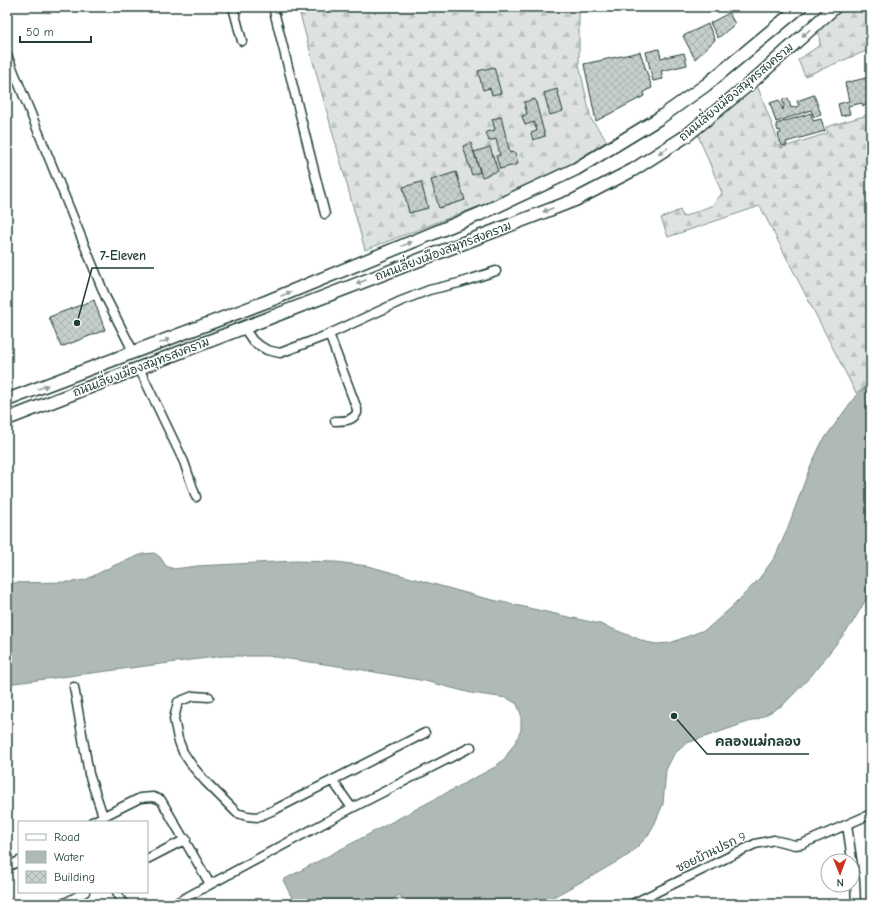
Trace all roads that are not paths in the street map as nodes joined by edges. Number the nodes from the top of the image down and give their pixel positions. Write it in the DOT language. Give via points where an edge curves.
graph roads {
  1 [pos="233,7"];
  2 [pos="272,7"];
  3 [pos="800,7"];
  4 [pos="835,7"];
  5 [pos="242,41"];
  6 [pos="7,55"];
  7 [pos="324,214"];
  8 [pos="496,271"];
  9 [pos="244,328"];
  10 [pos="329,334"];
  11 [pos="134,353"];
  12 [pos="139,368"];
  13 [pos="7,400"];
  14 [pos="7,419"];
  15 [pos="335,421"];
  16 [pos="196,497"];
  17 [pos="74,687"];
  18 [pos="209,697"];
  19 [pos="425,733"];
  20 [pos="471,747"];
  21 [pos="332,780"];
  22 [pos="352,808"];
  23 [pos="871,814"];
  24 [pos="103,816"];
  25 [pos="94,821"];
  26 [pos="847,825"];
  27 [pos="186,839"];
  28 [pos="148,858"];
  29 [pos="18,862"];
  30 [pos="7,867"];
  31 [pos="210,884"];
  32 [pos="83,893"];
  33 [pos="118,893"];
  34 [pos="63,904"];
  35 [pos="123,904"];
  36 [pos="174,904"];
  37 [pos="632,904"];
  38 [pos="856,904"];
  1 -- 5 [label="street"];
  2 -- 7 [label="street"];
  11 -- 3 [label="main road, ถนนเลี่ยงเมืองสมุทรสงคราม, one-way" via="480,214 576,169 658,119 706,85"];
  4 -- 9 [label="main road, ถนนเลี่ยงเมืองสมุทรสงคราม, one-way" via="754,80 686,136 633,170 575,200"];
  6 -- 11 [label="street" via="106,298"];
  8 -- 10 [label="street" via="400,300"];
  9 -- 10 [label="street" via="257,344 280,353"];
  9 -- 12 [label="main road, ถนนเลี่ยงเมืองสมุทรสงคราม"];
  10 -- 15 [label="street" via="357,408 357,413 352,419"];
  13 -- 11 [label="main road, ถนนเลี่ยงเมืองสมุทรสงคราม, one-way"];
  12 -- 14 [label="main road, ถนนเลี่ยงเมืองสมุทรสงคราม"];
  12 -- 16 [label="street" via="184,462"];
  17 -- 24 [label="street" via="90,774"];
  18 -- 21 [label="street" via="193,696 178,702 174,720 178,739 193,767 237,813 257,817"];
  19 -- 21 [label="street"];
  20 -- 22 [label="street"];
  21 -- 22 [label="street"];
  22 -- 31 [label="street"];
  23 -- 26 [label="street, ซอยบ้านปรก 9"];
  24 -- 25 [label="street"];
  24 -- 27 [label="street" via="140,798 156,798 162,800"];
  26 -- 37 [label="street, ซอยบ้านปรก 9" via="802,844 774,840 755,844"];
  26 -- 38 [label="street"];
  27 -- 28 [label="street"];
  27 -- 31 [label="street"];
  29 -- 30 [label="street"];
  31 -- 36 [label="street"];
  32 -- 34 [label="street"];
  33 -- 35 [label="street"];
}
